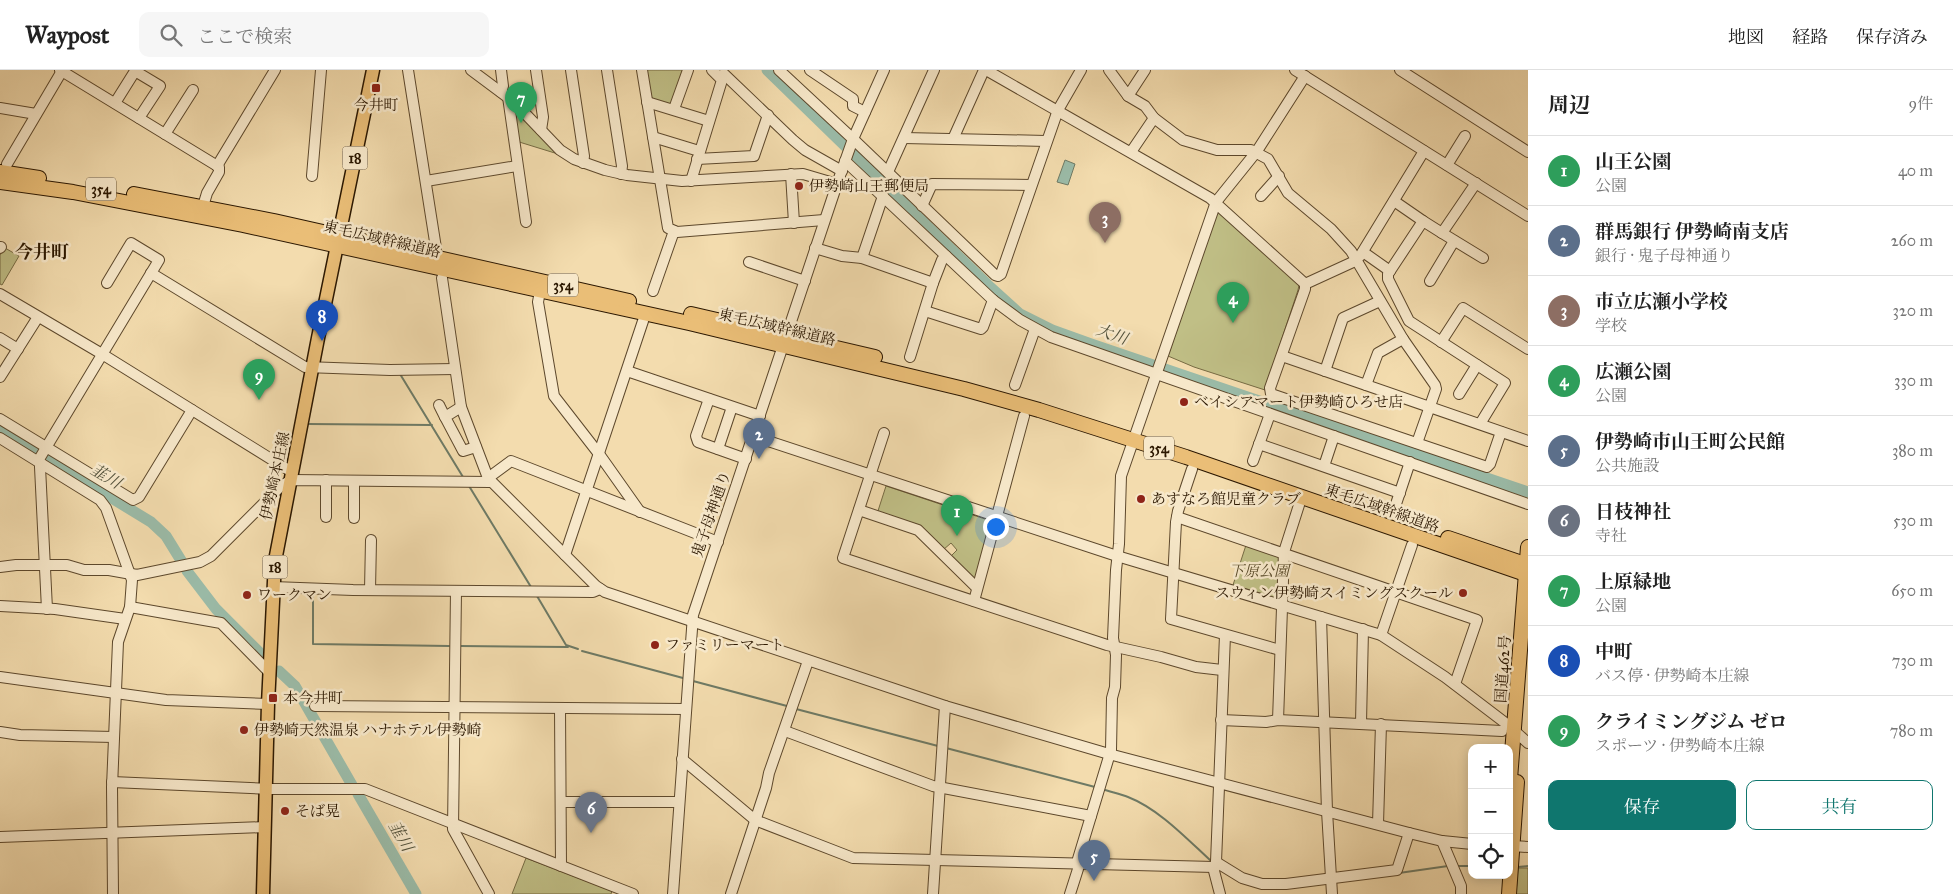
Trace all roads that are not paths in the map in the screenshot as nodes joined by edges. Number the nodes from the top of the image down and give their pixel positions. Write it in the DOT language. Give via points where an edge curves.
graph roads {
  1 [pos="275,70"];
  2 [pos="321,70"];
  3 [pos="373,70"];
  4 [pos="408,70"];
  5 [pos="471,70"];
  6 [pos="501,70"];
  7 [pos="536,70"];
  8 [pos="571,70"];
  9 [pos="607,70"];
  10 [pos="642,70"];
  11 [pos="688,70"];
  12 [pos="779,70"];
  13 [pos="810,70"];
  14 [pos="884,70"];
  15 [pos="934,70"];
  16 [pos="985,70"];
  17 [pos="1082,70"];
  18 [pos="1109,70"];
  19 [pos="1144,70"];
  20 [pos="1295,70"];
  21 [pos="1400,70"];
  22 [pos="61,71"];
  23 [pos="720,72"];
  24 [pos="1305,76"];
  25 [pos="193,90"];
  26 [pos="505,95"];
  27 [pos="1128,96"];
  28 [pos="647,102"];
  29 [pos="115,103"];
  30 [pos="0,108"];
  31 [pos="674,109"];
  32 [pos="1058,110"];
  33 [pos="865,112"];
  34 [pos="36,114"];
  35 [pos="768,115"];
  36 [pos="139,118"];
  37 [pos="1154,118"];
  38 [pos="709,121"];
  39 [pos="541,130"];
  40 [pos="165,134"];
  41 [pos="1465,136"];
  42 [pos="653,137"];
  43 [pos="904,138"];
  44 [pos="953,139"];
  45 [pos="853,141"];
  46 [pos="1046,141"];
  47 [pos="1257,151"];
  48 [pos="1424,151"];
  49 [pos="1131,152"];
  50 [pos="1528,152"];
  51 [pos="698,155"];
  52 [pos="583,163"];
  53 [pos="844,163"];
  54 [pos="1447,164"];
  55 [pos="217,166"];
  56 [pos="517,166"];
  57 [pos="3,168"];
  58 [pos="888,172"];
  59 [pos="621,174"];
  60 [pos="791,174"];
  61 [pos="312,176"];
  62 [pos="1279,176"];
  63 [pos="660,178"];
  64 [pos="426,181"];
  65 [pos="691,181"];
  66 [pos="0,182"];
  67 [pos="1476,183"];
  68 [pos="837,184"];
  69 [pos="1031,185"];
  70 [pos="883,196"];
  71 [pos="1261,196"];
  72 [pos="1394,201"];
  73 [pos="1216,202"];
  74 [pos="922,206"];
  75 [pos="201,212"];
  76 [pos="1528,216"];
  77 [pos="824,220"];
  78 [pos="1423,221"];
  79 [pos="526,222"];
  80 [pos="794,223"];
  81 [pos="674,231"];
  82 [pos="1442,233"];
  83 [pos="338,241"];
  84 [pos="1454,241"];
  85 [pos="436,248"];
  86 [pos="815,248"];
  87 [pos="946,256"];
  88 [pos="1360,256"];
  89 [pos="862,258"];
  90 [pos="1483,258"];
  91 [pos="749,262"];
  92 [pos="1390,271"];
  93 [pos="151,273"];
  94 [pos="442,278"];
  95 [pos="1430,281"];
  96 [pos="805,282"];
  97 [pos="107,283"];
  98 [pos="933,283"];
  99 [pos="1305,284"];
  100 [pos="654,290"];
  101 [pos="540,291"];
  102 [pos="0,294"];
  103 [pos="993,300"];
  104 [pos="1380,301"];
  105 [pos="925,311"];
  106 [pos="38,317"];
  107 [pos="643,322"];
  108 [pos="1035,329"];
  109 [pos="0,338"];
  110 [pos="1402,339"];
  111 [pos="785,340"];
  112 [pos="1441,342"];
  113 [pos="18,349"];
  114 [pos="1528,349"];
  115 [pos="102,354"];
  116 [pos="1282,356"];
  117 [pos="910,357"];
  118 [pos="1477,365"];
  119 [pos="313,368"];
  120 [pos="455,369"];
  121 [pos="627,371"];
  122 [pos="1325,371"];
  123 [pos="1156,374"];
  124 [pos="0,377"];
  125 [pos="1015,385"];
  126 [pos="1366,385"];
  127 [pos="1459,394"];
  128 [pos="708,399"];
  129 [pos="439,405"];
  130 [pos="1430,406"];
  131 [pos="461,407"];
  132 [pos="732,407"];
  133 [pos="192,410"];
  134 [pos="1270,414"];
  135 [pos="760,416"];
  136 [pos="1024,416"];
  137 [pos="445,417"];
  138 [pos="0,419"];
  139 [pos="1480,424"];
  140 [pos="1501,432"];
  141 [pos="884,433"];
  142 [pos="753,436"];
  143 [pos="1135,436"];
  144 [pos="1334,436"];
  145 [pos="0,438"];
  146 [pos="1528,441"];
  147 [pos="1417,443"];
  148 [pos="1259,444"];
  149 [pos="476,447"];
  150 [pos="718,449"];
  151 [pos="599,454"];
  152 [pos="41,456"];
  153 [pos="746,458"];
  154 [pos="1253,461"];
  155 [pos="1410,462"];
  156 [pos="1324,466"];
  157 [pos="1192,469"];
  158 [pos="292,475"];
  159 [pos="870,475"];
  160 [pos="326,480"];
  161 [pos="489,480"];
  162 [pos="354,481"];
  163 [pos="587,490"];
  164 [pos="1400,492"];
  165 [pos="1528,504"];
  166 [pos="1299,505"];
  167 [pos="859,510"];
  168 [pos="1394,510"];
  169 [pos="640,512"];
  170 [pos="996,516"];
  171 [pos="326,517"];
  172 [pos="1177,517"];
  173 [pos="354,518"];
  174 [pos="371,540"];
  175 [pos="718,542"];
  176 [pos="1412,545"];
  177 [pos="1528,547"];
  178 [pos="1284,552"];
  179 [pos="565,555"];
  180 [pos="1117,556"];
  181 [pos="44,565"];
  182 [pos="0,568"];
  183 [pos="1527,570"];
  184 [pos="1173,572"];
  185 [pos="131,575"];
  186 [pos="976,586"];
  187 [pos="273,587"];
  188 [pos="600,589"];
  189 [pos="370,590"];
  190 [pos="456,591"];
  191 [pos="1396,592"];
  192 [pos="974,601"];
  193 [pos="1282,605"];
  194 [pos="0,606"];
  195 [pos="130,607"];
  196 [pos="47,609"];
  197 [pos="1321,617"];
  198 [pos="125,619"];
  199 [pos="692,622"];
  200 [pos="1363,629"];
  201 [pos="1225,635"];
  202 [pos="1381,635"];
  203 [pos="1115,648"];
  204 [pos="1280,650"];
  205 [pos="808,661"];
  206 [pos="1528,666"];
  207 [pos="1222,670"];
  208 [pos="270,673"];
  209 [pos="0,677"];
  210 [pos="1455,684"];
  211 [pos="115,693"];
  212 [pos="268,704"];
  213 [pos="314,706"];
  214 [pos="945,706"];
  215 [pos="454,707"];
  216 [pos="560,708"];
  217 [pos="685,709"];
  218 [pos="1221,720"];
  219 [pos="1278,720"];
  220 [pos="1323,722"];
  221 [pos="1361,723"];
  222 [pos="1380,724"];
  223 [pos="785,731"];
  224 [pos="0,732"];
  225 [pos="1516,736"];
  226 [pos="114,737"];
  227 [pos="1109,754"];
  228 [pos="682,759"];
  229 [pos="112,782"];
  230 [pos="1219,782"];
  231 [pos="939,788"];
  232 [pos="266,789"];
  233 [pos="1509,789"];
  234 [pos="561,802"];
  235 [pos="679,802"];
  236 [pos="1327,811"];
  237 [pos="1091,816"];
  238 [pos="755,820"];
  239 [pos="1378,824"];
  240 [pos="454,825"];
  241 [pos="265,827"];
  242 [pos="112,833"];
  243 [pos="1409,834"];
  244 [pos="1512,834"];
  245 [pos="0,837"];
  246 [pos="1442,841"];
  247 [pos="1468,844"];
  248 [pos="1513,846"];
  249 [pos="1528,848"];
  250 [pos="935,861"];
  251 [pos="1078,864"];
  252 [pos="1215,864"];
  253 [pos="561,866"];
  254 [pos="1331,878"];
  255 [pos="1502,879"];
  256 [pos="1510,879"];
  257 [pos="113,894"];
  258 [pos="263,894"];
  259 [pos="489,894"];
  260 [pos="634,894"];
  261 [pos="673,894"];
  262 [pos="731,894"];
  263 [pos="933,894"];
  264 [pos="1070,894"];
  265 [pos="1220,894"];
  266 [pos="1332,894"];
  267 [pos="1461,894"];
  268 [pos="1500,894"];
  269 [pos="1509,894"];
  1 -- 55 [label="street"];
  2 -- 61 [label="street"];
  3 -- 83 [label="main road, 伊勢崎本庄線 / 18"];
  4 -- 64 [label="street"];
  5 -- 26 [label="street"];
  6 -- 26 [label="street"];
  7 -- 39 [label="street" via="544,117"];
  8 -- 52 [label="street"];
  9 -- 59 [label="street"];
  10 -- 28 [label="street"];
  11 -- 31 [label="street"];
  12 -- 45 [label="street"];
  13 -- 33 [label="street" via="852,99 853,106"];
  14 -- 33 [label="street"];
  15 -- 43 [label="street"];
  16 -- 32 [label="street"];
  16 -- 44 [label="street"];
  17 -- 32 [label="street"];
  18 -- 27 [label="street"];
  19 -- 27 [label="street"];
  20 -- 24 [label="street"];
  21 -- 50 [label="street"];
  22 -- 29 [label="street"];
  22 -- 34 [label="street"];
  23 -- 35 [label="street"];
  23 -- 38 [label="street" via="722,80"];
  24 -- 47 [label="street"];
  24 -- 48 [label="street"];
  25 -- 40 [label="street"];
  26 -- 39 [label="street"];
  26 -- 56 [label="street"];
  27 -- 37 [label="street" via="1145,106"];
  28 -- 31 [label="street"];
  28 -- 42 [label="street"];
  29 -- 36 [label="street"];
  29 -- 36 [label="street" via="135,71 160,86"];
  30 -- 34 [label="street"];
  31 -- 38 [label="street"];
  32 -- 46 [label="street"];
  32 -- 49 [label="street"];
  33 -- 45 [label="street"];
  34 -- 57 [label="street"];
  35 -- 51 [label="street" via="754,156"];
  35 -- 53 [label="street" via="805,150"];
  36 -- 40 [label="street"];
  37 -- 47 [label="street" via="1183,140 1217,150"];
  37 -- 49 [label="street"];
  38 -- 51 [label="street"];
  39 -- 52 [label="street" via="560,150"];
  40 -- 55 [label="street"];
  41 -- 54 [label="street"];
  42 -- 51 [label="street"];
  42 -- 63 [label="street"];
  43 -- 44 [label="street"];
  43 -- 58 [label="street"];
  44 -- 46 [label="street"];
  45 -- 53 [label="street, 鬼子母神通り"];
  45 -- 58 [label="street"];
  46 -- 69 [label="street"];
  47 -- 62 [label="street" via="1270,161"];
  47 -- 73 [label="street"];
  48 -- 54 [label="street"];
  48 -- 72 [label="street"];
  49 -- 73 [label="street"];
  51 -- 65 [label="street"];
  52 -- 59 [label="street"];
  53 -- 68 [label="street, 鬼子母神通り"];
  53 -- 70 [label="street"];
  54 -- 67 [label="street"];
  55 -- 75 [label="street" via="220,170"];
  56 -- 64 [label="street"];
  56 -- 79 [label="street"];
  57 -- 75 [label="highway, 東毛広域幹線道路 / 354"];
  58 -- 74 [label="street"];
  59 -- 63 [label="street"];
  60 -- 65 [label="street"];
  60 -- 68 [label="street" via="809,174"];
  60 -- 80 [label="street"];
  62 -- 71 [label="street"];
  62 -- 88 [label="street" via="1288,193"];
  63 -- 65 [label="street"];
  63 -- 81 [label="street" via="667,224"];
  64 -- 85 [label="street"];
  66 -- 75 [label="highway, 東毛広域幹線道路 / 354"];
  67 -- 76 [label="street"];
  67 -- 82 [label="street"];
  68 -- 77 [label="street, 鬼子母神通り"];
  69 -- 74 [label="street" via="932,184"];
  69 -- 74 [label="street" via="998,276"];
  70 -- 87 [label="street"];
  70 -- 89 [label="street"];
  72 -- 78 [label="street"];
  72 -- 88 [label="street"];
  73 -- 99 [label="street"];
  73 -- 123 [label="street"];
  75 -- 83 [label="highway, 東毛広域幹線道路 / 354"];
  77 -- 80 [label="street"];
  77 -- 86 [label="street, 鬼子母神通り"];
  78 -- 82 [label="street"];
  78 -- 92 [label="street"];
  80 -- 81 [label="street"];
  81 -- 100 [label="street"];
  82 -- 84 [label="street"];
  83 -- 101 [label="highway, 東毛広域幹線道路 / 354"];
  83 -- 111 [label="highway, 東毛広域幹線道路 / 354"];
  83 -- 119 [label="main road, 伊勢崎本庄線 / 18"];
  84 -- 90 [label="street"];
  84 -- 95 [label="street"];
  86 -- 89 [label="street"];
  86 -- 96 [label="street, 鬼子母神通り"];
  87 -- 98 [label="street"];
  87 -- 103 [label="street"];
  88 -- 92 [label="street"];
  88 -- 99 [label="street"];
  88 -- 104 [label="street"];
  89 -- 98 [label="street"];
  91 -- 96 [label="street"];
  92 -- 112 [label="street" via="1388,279 1409,321"];
  93 -- 97 [label="street" via="159,260 131,244"];
  93 -- 115 [label="street"];
  93 -- 119 [label="street" via="300,365"];
  94 -- 120 [label="street"];
  96 -- 111 [label="street, 鬼子母神通り"];
  98 -- 105 [label="street"];
  99 -- 116 [label="street"];
  101 -- 111 [label="highway, 東毛広域幹線道路 / 354"];
  101 -- 151 [label="street" via="538,305 554,396"];
  102 -- 106 [label="street"];
  103 -- 105 [label="street" via="984,327 980,329"];
  103 -- 108 [label="street"];
  104 -- 110 [label="street"];
  104 -- 122 [label="street" via="1343,318"];
  105 -- 117 [label="street"];
  106 -- 113 [label="street"];
  106 -- 115 [label="street"];
  107 -- 121 [label="street"];
  108 -- 123 [label="street" via="1066,344"];
  108 -- 125 [label="street"];
  109 -- 113 [label="street"];
  110 -- 126 [label="street" via="1378,353"];
  110 -- 130 [label="street" via="1434,382 1436,389"];
  111 -- 135 [label="street, 鬼子母神通り"];
  111 -- 143 [label="highway, 東毛広域幹線道路 / 354" via="967,382"];
  112 -- 114 [label="street" via="1463,308"];
  112 -- 118 [label="street"];
  113 -- 124 [label="street"];
  115 -- 133 [label="street"];
  115 -- 152 [label="street"];
  116 -- 122 [label="street"];
  116 -- 147 [label="street" via="1270,388 1272,394"];
  118 -- 127 [label="street"];
  118 -- 139 [label="street" via="1505,383"];
  119 -- 120 [label="street"];
  119 -- 158 [label="main road, 伊勢崎本庄線 / 18"];
  120 -- 131 [label="street"];
  121 -- 128 [label="street"];
  121 -- 151 [label="street"];
  122 -- 126 [label="street"];
  123 -- 134 [label="street"];
  123 -- 143 [label="street"];
  126 -- 130 [label="street"];
  128 -- 132 [label="street"];
  128 -- 150 [label="street" via="696,439"];
  129 -- 137 [label="street"];
  130 -- 139 [label="street"];
  130 -- 147 [label="street"];
  131 -- 137 [label="street"];
  131 -- 149 [label="street"];
  132 -- 135 [label="street"];
  132 -- 150 [label="street"];
  133 -- 152 [label="street" via="136,500"];
  133 -- 158 [label="street"];
  134 -- 144 [label="street"];
  134 -- 148 [label="street"];
  135 -- 142 [label="street, 鬼子母神通り"];
  136 -- 170 [label="street"];
  137 -- 149 [label="street" via="463,451"];
  138 -- 152 [label="street"];
  139 -- 140 [label="street"];
  140 -- 146 [label="street"];
  140 -- 147 [label="street" via="1487,468"];
  141 -- 159 [label="street"];
  142 -- 153 [label="street, 鬼子母神通り"];
  142 -- 159 [label="street"];
  143 -- 180 [label="street" via="1121,476"];
  143 -- 183 [label="highway, 東毛広域幹線道路 / 354" via="1186,457"];
  144 -- 155 [label="street"];
  144 -- 156 [label="street"];
  145 -- 152 [label="street"];
  148 -- 154 [label="street"];
  148 -- 156 [label="street"];
  149 -- 161 [label="street"];
  150 -- 153 [label="street"];
  151 -- 163 [label="street"];
  151 -- 169 [label="street"];
  152 -- 181 [label="street"];
  152 -- 185 [label="street" via="103,502"];
  153 -- 175 [label="street, 鬼子母神通り"];
  155 -- 164 [label="street"];
  155 -- 165 [label="street"];
  156 -- 164 [label="street"];
  157 -- 172 [label="street"];
  158 -- 160 [label="street"];
  158 -- 185 [label="street" via="205,560"];
  158 -- 187 [label="main road, 伊勢崎本庄線 / 18" via="278,539"];
  159 -- 167 [label="street"];
  159 -- 170 [label="street"];
  160 -- 162 [label="street"];
  160 -- 171 [label="street"];
  161 -- 162 [label="street"];
  161 -- 163 [label="street" via="511,460"];
  161 -- 179 [label="street"];
  162 -- 173 [label="street"];
  163 -- 169 [label="street"];
  163 -- 179 [label="street"];
  164 -- 168 [label="street"];
  166 -- 178 [label="street"];
  167 -- 186 [label="street" via="918,530"];
  167 -- 192 [label="street" via="842,558"];
  169 -- 175 [label="street"];
  170 -- 180 [label="street"];
  170 -- 186 [label="street"];
  172 -- 178 [label="street"];
  172 -- 184 [label="street"];
  174 -- 189 [label="street"];
  175 -- 199 [label="street, 鬼子母神通り"];
  176 -- 191 [label="street"];
  177 -- 183 [label="highway, 国道462号"];
  178 -- 191 [label="street"];
  178 -- 193 [label="street"];
  179 -- 188 [label="street"];
  180 -- 184 [label="street"];
  180 -- 203 [label="street"];
  181 -- 182 [label="street"];
  181 -- 185 [label="street" via="67,565"];
  181 -- 196 [label="street"];
  183 -- 225 [label="highway, 国道462号"];
  184 -- 193 [label="street"];
  184 -- 201 [label="street" via="1171,619"];
  185 -- 195 [label="street"];
  186 -- 192 [label="street"];
  187 -- 189 [label="street"];
  187 -- 208 [label="main road, 伊勢崎本庄線 / 18"];
  188 -- 190 [label="street" via="593,592"];
  188 -- 199 [label="street"];
  189 -- 190 [label="street"];
  190 -- 215 [label="street"];
  191 -- 202 [label="street"];
  191 -- 210 [label="street" via="1477,620"];
  192 -- 203 [label="street"];
  193 -- 197 [label="street"];
  193 -- 204 [label="street"];
  194 -- 196 [label="street"];
  195 -- 198 [label="street"];
  195 -- 208 [label="street" via="221,623"];
  196 -- 198 [label="street"];
  197 -- 200 [label="street"];
  197 -- 220 [label="street"];
  198 -- 211 [label="street" via="118,642"];
  199 -- 205 [label="street"];
  199 -- 217 [label="street, 鬼子母神通り"];
  200 -- 202 [label="street"];
  200 -- 221 [label="street"];
  201 -- 204 [label="street"];
  201 -- 207 [label="street"];
  202 -- 210 [label="street"];
  203 -- 207 [label="street"];
  203 -- 227 [label="street"];
  204 -- 219 [label="street"];
  205 -- 214 [label="street"];
  205 -- 223 [label="street"];
  206 -- 225 [label="highway, 国道462号"];
  207 -- 218 [label="street"];
  208 -- 212 [label="main road, 伊勢崎本庄線 / 18"];
  209 -- 211 [label="street"];
  210 -- 225 [label="street"];
  211 -- 212 [label="street" via="166,700"];
  211 -- 226 [label="street"];
  212 -- 232 [label="main road, 伊勢崎本庄線 / 18"];
  213 -- 215 [label="street"];
  214 -- 227 [label="street"];
  214 -- 231 [label="street"];
  215 -- 216 [label="street"];
  215 -- 240 [label="street"];
  216 -- 217 [label="street"];
  216 -- 234 [label="street"];
  217 -- 228 [label="street, 鬼子母神通り"];
  218 -- 219 [label="street"];
  218 -- 230 [label="street"];
  219 -- 220 [label="street"];
  220 -- 221 [label="street"];
  220 -- 236 [label="street"];
  221 -- 222 [label="street"];
  222 -- 225 [label="street"];
  222 -- 239 [label="street"];
  223 -- 231 [label="street"];
  223 -- 238 [label="street"];
  224 -- 226 [label="street"];
  225 -- 233 [label="highway, 国道462号"];
  225 -- 244 [label="highway, 国道462号"];
  226 -- 229 [label="street"];
  227 -- 230 [label="street"];
  227 -- 237 [label="street"];
  228 -- 235 [label="street, 鬼子母神通り"];
  228 -- 238 [label="street"];
  229 -- 232 [label="street"];
  229 -- 242 [label="street"];
  230 -- 236 [label="street"];
  230 -- 252 [label="street"];
  231 -- 237 [label="street"];
  231 -- 250 [label="street"];
  232 -- 240 [label="street" via="363,789"];
  232 -- 241 [label="main road, 伊勢崎本庄線 / 18"];
  234 -- 235 [label="street"];
  234 -- 253 [label="street"];
  235 -- 261 [label="street, 鬼子母神通り"];
  236 -- 239 [label="street"];
  236 -- 254 [label="street"];
  237 -- 251 [label="street"];
  238 -- 250 [label="street" via="853,858"];
  238 -- 262 [label="street"];
  239 -- 243 [label="street"];
  240 -- 253 [label="street"];
  240 -- 259 [label="street" via="453,829"];
  241 -- 242 [label="street"];
  241 -- 258 [label="main road, 伊勢崎本庄線 / 18"];
  242 -- 245 [label="street"];
  242 -- 257 [label="street"];
  243 -- 246 [label="street"];
  243 -- 254 [label="street" via="1397,870"];
  246 -- 247 [label="street"];
  246 -- 267 [label="street" via="1461,886"];
  248 -- 249 [label="street"];
  250 -- 251 [label="street"];
  250 -- 263 [label="street"];
  251 -- 252 [label="street"];
  251 -- 264 [label="street"];
  252 -- 254 [label="street" via="1262,884"];
  252 -- 265 [label="street"];
  253 -- 260 [label="street"];
  254 -- 266 [label="street"];
  255 -- 268 [label="highway"];
  256 -- 269 [label="highway, 国道462号"];
}
